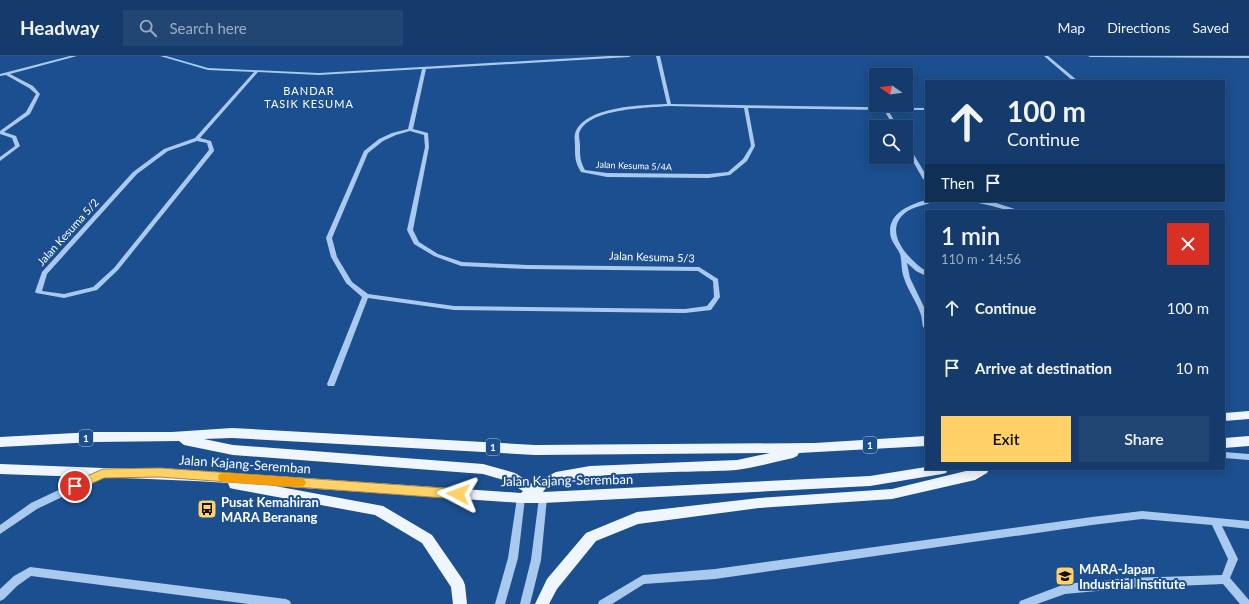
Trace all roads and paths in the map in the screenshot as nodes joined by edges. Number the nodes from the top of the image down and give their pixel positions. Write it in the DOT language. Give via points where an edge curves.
graph roads {
  1 [pos="75,56"];
  2 [pos="162,56"];
  3 [pos="629,56"];
  4 [pos="658,56"];
  5 [pos="1046,56"];
  6 [pos="1090,56"];
  7 [pos="1175,57"];
  8 [pos="1249,57"];
  9 [pos="553,58"];
  10 [pos="424,68"];
  11 [pos="256,72"];
  12 [pos="6,73"];
  13 [pos="0,75"];
  14 [pos="1075,80"];
  15 [pos="669,105"];
  16 [pos="746,107"];
  17 [pos="869,108"];
  18 [pos="913,109"];
  19 [pos="925,109"];
  20 [pos="410,130"];
  21 [pos="1,133"];
  22 [pos="197,139"];
  23 [pos="913,157"];
  24 [pos="0,159"];
  25 [pos="925,177"];
  26 [pos="926,202"];
  27 [pos="982,202"];
  28 [pos="1013,210"];
  29 [pos="904,256"];
  30 [pos="925,273"];
  31 [pos="366,296"];
  32 [pos="925,320"];
  33 [pos="331,384"];
  34 [pos="1249,415"];
  35 [pos="1225,417"];
  36 [pos="172,437"];
  37 [pos="925,441"];
  38 [pos="1249,441"];
  39 [pos="0,442"];
  40 [pos="1225,443"];
  41 [pos="815,448"];
  42 [pos="1225,456"];
  43 [pos="1249,457"];
  44 [pos="0,469"];
  45 [pos="936,470"];
  46 [pos="982,470"];
  47 [pos="103,473"];
  48 [pos="160,473"];
  49 [pos="532,490"];
  50 [pos="521,498"];
  51 [pos="543,498"];
  52 [pos="1215,521"];
  53 [pos="1249,525"];
  54 [pos="0,530"];
  55 [pos="1224,579"];
  56 [pos="0,596"];
  57 [pos="286,604"];
  58 [pos="460,604"];
  59 [pos="500,604"];
  60 [pos="525,604"];
  61 [pos="542,604"];
  62 [pos="603,604"];
  63 [pos="1024,604"];
  64 [pos="1246,604"];
  1 -- 12 [label="street"];
  2 -- 11 [label="street" via="208,69"];
  3 -- 9 [label="street"];
  4 -- 15 [label="street"];
  5 -- 14 [label="street"];
  6 -- 7 [label="street"];
  7 -- 8 [label="street"];
  9 -- 10 [label="street"];
  10 -- 11 [label="street" via="318,74"];
  10 -- 20 [label="street"];
  11 -- 22 [label="street, Jalan Kesuma 5/2"];
  12 -- 13 [label="street"];
  12 -- 21 [label="street" via="31,87 38,94 28,113"];
  15 -- 16 [label="street, Jalan Kesuma 5/4A"];
  15 -- 16 [label="street, Jalan Kesuma 5/4A" via="623,108 598,115 584,123 577,134 578,162 582,171 615,175 708,176 730,173 746,160 753,146"];
  16 -- 17 [label="street, Jalan Kesuma 5/4A"];
  18 -- 19 [label="street, Jalan Kesuma 5/4A"];
  20 -- 31 [label="street, Jalan Kesuma 5/3" via="381,140 366,152 329,238 334,257 348,283"];
  20 -- 31 [label="street, Jalan Kesuma 5/3" via="426,134 427,147 410,230 416,244 436,255 461,264 699,269 716,280 717,297 709,308 685,311 454,308"];
  21 -- 24 [label="street" via="14,137 18,146"];
  22 -- 22 [label="street, Jalan Kesuma 5/2" via="166,150 135,173 44,273 38,292 64,296 95,289 116,269 212,150 210,142"];
  23 -- 25 [label="street"];
  26 -- 29 [label="street" via="916,204 901,213 893,225 894,240"];
  27 -- 28 [label="street"];
  29 -- 30 [label="street"];
  29 -- 32 [label="street" via="907,278"];
  31 -- 33 [label="street"];
  34 -- 35 [label="main road"];
  36 -- 39 [label="main road, Jalan Kajang-Seremban / 1" via="94,437"];
  36 -- 41 [label="main road, Jalan Kajang-Seremban / 1" via="232,433 535,450"];
  36 -- 49 [label="main road" via="233,450 483,469 510,477"];
  37 -- 41 [label="main road, Jalan Kajang-Seremban / 1"];
  38 -- 40 [label="main road"];
  41 -- 49 [label="main road" via="737,465 590,471 556,477"];
  42 -- 43 [label="street"];
  44 -- 47 [label="main road, Jalan Kajang-Seremban"];
  45 -- 51 [label="main road, Jalan Kajang-Seremban" via="870,481"];
  46 -- 61 [label="main road" via="976,475 892,494 759,503 637,518 590,537 552,584"];
  47 -- 48 [label="main road, Jalan Kajang-Seremban"];
  47 -- 54 [label="street" via="34,506"];
  48 -- 50 [label="main road, Jalan Kajang-Seremban"];
  48 -- 58 [label="main road" via="378,510 427,539 458,585"];
  49 -- 50 [label="main road"];
  49 -- 51 [label="main road"];
  50 -- 51 [label="main road, Jalan Kajang-Seremban"];
  50 -- 59 [label="street" via="513,558"];
  51 -- 60 [label="street" via="536,560"];
  52 -- 53 [label="street"];
  52 -- 55 [label="street" via="1233,559"];
  52 -- 62 [label="street" via="1142,515 715,574 643,580"];
  55 -- 63 [label="street" via="1065,589"];
  55 -- 64 [label="street"];
  56 -- 57 [label="street" via="10,585 30,571"];
}
